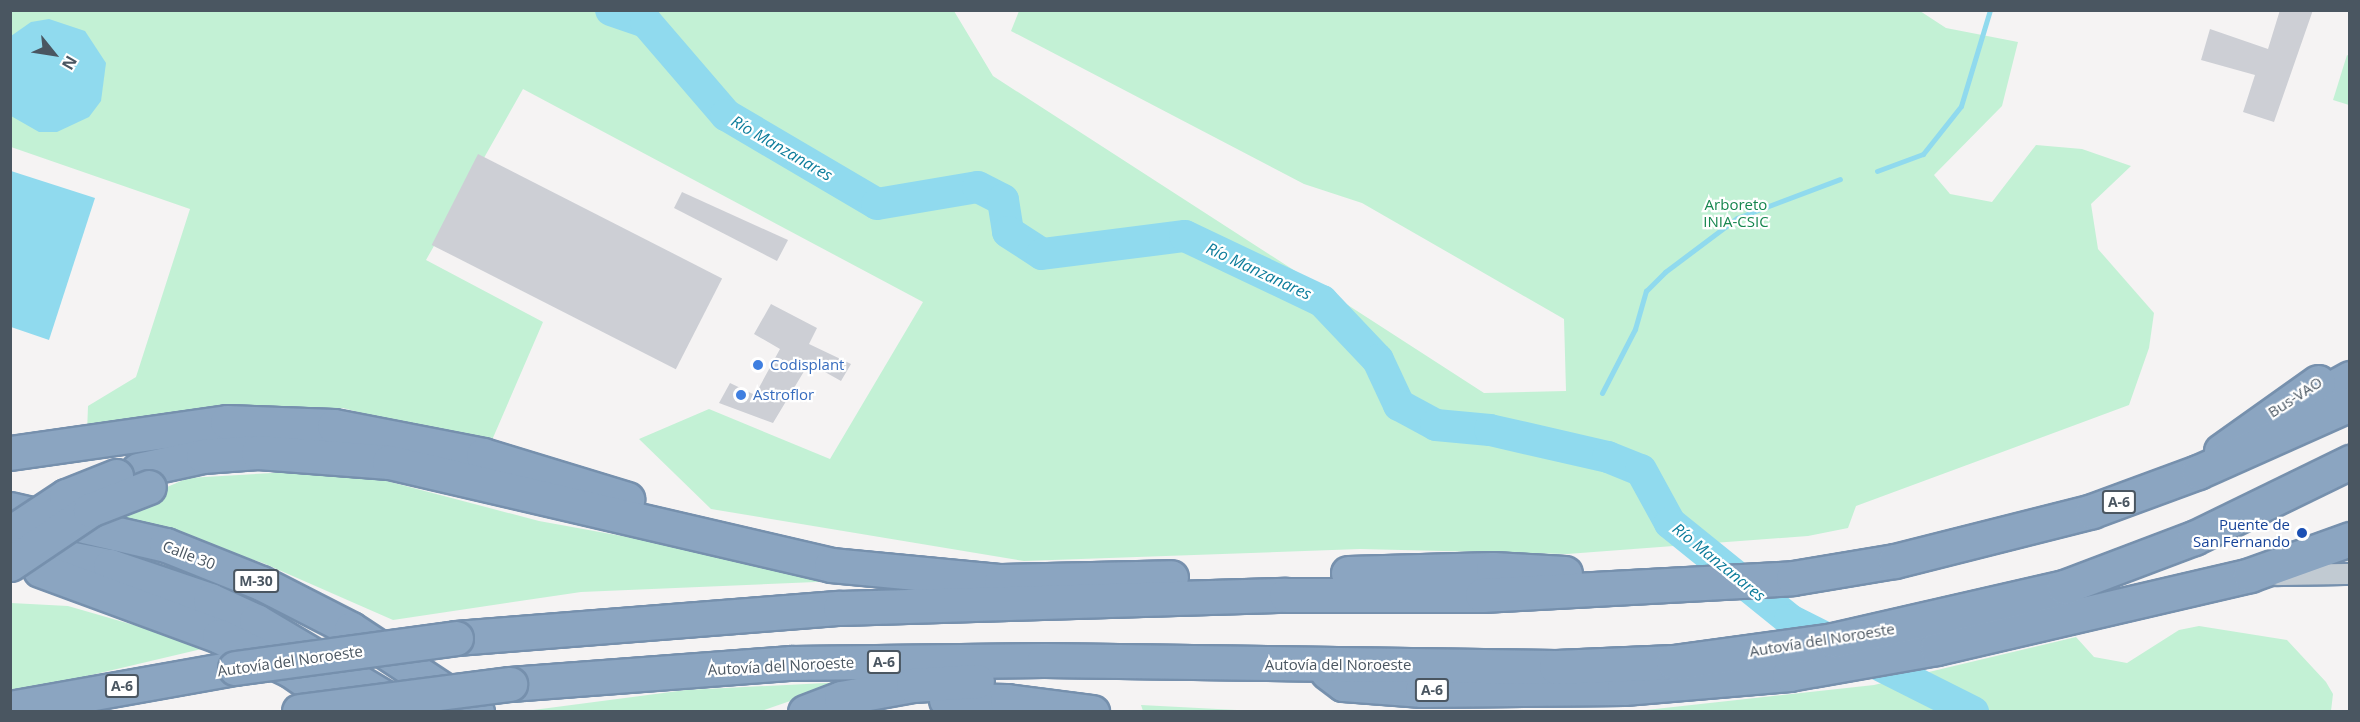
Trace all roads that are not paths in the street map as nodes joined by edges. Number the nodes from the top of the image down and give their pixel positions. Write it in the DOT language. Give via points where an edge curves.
graph roads {
  1 [pos="2349,362"];
  2 [pos="2349,378"];
  3 [pos="2349,404"];
  4 [pos="2307,426"];
  5 [pos="2241,432"];
  6 [pos="10,453"];
  7 [pos="2349,462"];
  8 [pos="2198,472"];
  9 [pos="144,478"];
  10 [pos="10,509"];
  11 [pos="10,533"];
  12 [pos="2349,539"];
  13 [pos="1921,544"];
  14 [pos="10,547"];
  15 [pos="20,567"];
  16 [pos="2349,574"];
  17 [pos="2250,575"];
  18 [pos="1076,579"];
  19 [pos="1564,583"];
  20 [pos="1934,635"];
  21 [pos="1258,665"];
  22 [pos="10,708"];
  23 [pos="297,711"];
  24 [pos="351,711"];
  25 [pos="368,711"];
  26 [pos="409,711"];
  27 [pos="477,711"];
  28 [pos="805,711"];
  29 [pos="833,711"];
  30 [pos="1092,711"];
  1 -- 5 [label="highway, Bus-VAO / A-6"];
  2 -- 5 [label="highway, Autovía del Noroeste / A-6"];
  3 -- 4 [label="highway, Bus-VAO / A-6"];
  4 -- 8 [label="highway, Autovía del Noroeste / A-6"];
  5 -- 8 [label="highway, Autovía del Noroeste / A-6"];
  5 -- 13 [label="highway, Autovía del Noroeste / A-6" via="2098,486"];
  6 -- 18 [label="highway" via="227,422 334,426 483,455 722,526 832,552 927,568"];
  7 -- 20 [label="highway, Autovía del Noroeste / A-6" via="2194,538"];
  8 -- 13 [label="highway, Autovía del Noroeste / A-6" via="2092,511"];
  9 -- 11 [label="highway, bridge" via="66,496"];
  9 -- 15 [label="highway, bridge" via="90,510"];
  9 -- 18 [label="highway" via="244,470 327,471 562,504 831,565 1001,581"];
  10 -- 27 [label="highway, Calle 30 / M-30" via="166,545 261,583 351,629"];
  12 -- 17 [label="highway, A-6"];
  13 -- 19 [label="highway, Autovía del Noroeste / A-6"];
  14 -- 26 [label="highway, M-30" via="100,563 210,600 256,621"];
  15 -- 24 [label="highway" via="219,636 290,670"];
  15 -- 25 [label="highway" via="95,582 227,628 296,662"];
  16 -- 17 [label="street"];
  17 -- 20 [label="highway, A-6"];
  18 -- 19 [label="highway" via="1493,569"];
  19 -- 22 [label="highway, Autovía del Noroeste / A-6, bridge" via="1362,595 840,609 456,638 235,668"];
  20 -- 21 [label="highway, Autovía del Noroeste / A-6" via="1555,678 1316,664"];
  21 -- 23 [label="highway, Autovía del Noroeste / A-6, bridge" via="1044,660 790,663 510,684"];
  21 -- 28 [label="highway" via="1152,680 913,685 841,698"];
  29 -- 30 [label="highway" via="950,700"];
}
